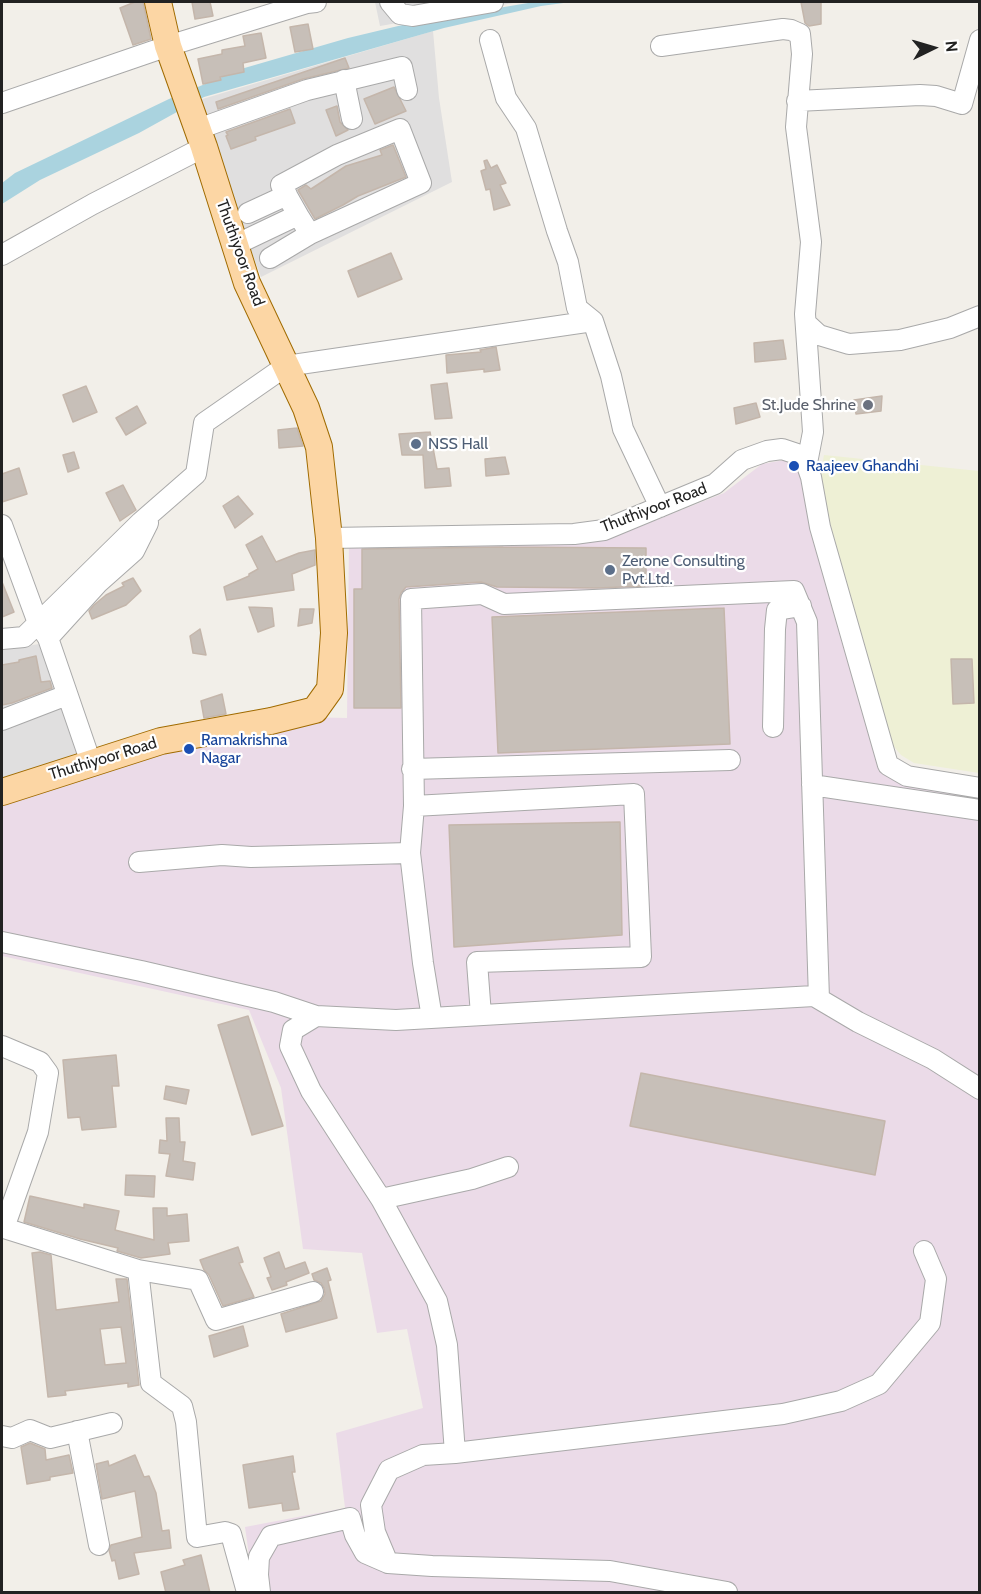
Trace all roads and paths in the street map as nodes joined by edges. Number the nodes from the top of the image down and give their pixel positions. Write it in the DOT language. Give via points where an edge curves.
graph roads {
  1 [pos="158,2"];
  2 [pos="316,2"];
  3 [pos="390,2"];
  4 [pos="493,2"];
  5 [pos="490,40"];
  6 [pos="980,40"];
  7 [pos="168,46"];
  8 [pos="661,46"];
  9 [pos="344,80"];
  10 [pos="407,90"];
  11 [pos="797,100"];
  12 [pos="2,103"];
  13 [pos="352,118"];
  14 [pos="199,131"];
  15 [pos="287,195"];
  16 [pos="248,213"];
  17 [pos="298,215"];
  18 [pos="310,234"];
  19 [pos="235,244"];
  20 [pos="2,255"];
  21 [pos="270,258"];
  22 [pos="980,316"];
  23 [pos="593,321"];
  24 [pos="806,323"];
  25 [pos="286,366"];
  26 [pos="807,463"];
  27 [pos="660,507"];
  28 [pos="2,525"];
  29 [pos="328,538"];
  30 [pos="801,606"];
  31 [pos="43,630"];
  32 [pos="2,639"];
  33 [pos="67,696"];
  34 [pos="2,720"];
  35 [pos="773,727"];
  36 [pos="161,741"];
  37 [pos="730,760"];
  38 [pos="91,763"];
  39 [pos="412,769"];
  40 [pos="812,785"];
  41 [pos="980,788"];
  42 [pos="2,792"];
  43 [pos="2,804"];
  44 [pos="414,806"];
  45 [pos="980,810"];
  46 [pos="410,853"];
  47 [pos="139,862"];
  48 [pos="2,942"];
  49 [pos="819,999"];
  50 [pos="481,1015"];
  51 [pos="316,1016"];
  52 [pos="432,1018"];
  53 [pos="2,1046"];
  54 [pos="980,1089"];
  55 [pos="508,1167"];
  56 [pos="381,1199"];
  57 [pos="3,1228"];
  58 [pos="924,1251"];
  59 [pos="138,1270"];
  60 [pos="313,1292"];
  61 [pos="112,1423"];
  62 [pos="77,1431"];
  63 [pos="2,1436"];
  64 [pos="455,1453"];
  65 [pos="99,1545"];
  66 [pos="388,1563"];
  67 [pos="247,1593"];
  68 [pos="260,1593"];
  69 [pos="727,1593"];
  1 -- 7 [label="main road, Thuthiyoor Road"];
  2 -- 7 [label="street"];
  3 -- 4 [label="street" via="400,14 413,16"];
  5 -- 23 [label="street" via="506,98 526,128 568,262 577,308"];
  6 -- 11 [label="street" via="962,104 920,95"];
  7 -- 12 [label="street"];
  7 -- 14 [label="main road, Thuthiyoor Road"];
  8 -- 11 [label="street" via="783,29 797,32 802,54"];
  9 -- 10 [label="street" via="402,67"];
  9 -- 13 [label="street"];
  9 -- 14 [label="street"];
  11 -- 24 [label="street" via="797,144 812,242"];
  14 -- 19 [label="main road, Thuthiyoor Road"];
  14 -- 20 [label="street" via="93,204"];
  15 -- 16 [label="street"];
  15 -- 17 [label="street"];
  15 -- 18 [label="street" via="281,185 400,129 420,183"];
  17 -- 18 [label="street"];
  17 -- 19 [label="street"];
  18 -- 21 [label="street"];
  19 -- 25 [label="main road, Thuthiyoor Road" via="247,283"];
  22 -- 24 [label="street" via="900,340 849,344 819,335"];
  23 -- 25 [label="street"];
  23 -- 27 [label="street" via="623,429"];
  24 -- 26 [label="street" via="813,432"];
  25 -- 29 [label="main road, Thuthiyoor Road" via="319,447"];
  25 -- 31 [label="street" via="204,423 196,474 154,510"];
  26 -- 27 [label="street, Thuthiyoor Road" via="797,454 767,451 742,460 715,484"];
  26 -- 41 [label="street" via="820,527 888,765 907,776"];
  27 -- 29 [label="street, Thuthiyoor Road" via="604,530 574,534"];
  28 -- 31 [label="street"];
  29 -- 36 [label="main road, Thuthiyoor Road" via="334,633 330,689 315,710"];
  30 -- 35 [label="street" via="777,610"];
  30 -- 39 [label="street" via="794,591 504,604 482,594 411,599"];
  30 -- 40 [label="street" via="807,622"];
  31 -- 32 [label="street"];
  31 -- 33 [label="street"];
  33 -- 34 [label="street"];
  33 -- 38 [label="street"];
  36 -- 38 [label="main road, Thuthiyoor Road"];
  36 -- 43 [label="street" via="164,753"];
  37 -- 39 [label="street"];
  38 -- 42 [label="main road, Thuthiyoor Road"];
  39 -- 44 [label="street"];
  40 -- 45 [label="street"];
  40 -- 49 [label="street"];
  44 -- 46 [label="street"];
  44 -- 50 [label="street" via="634,794 641,957 477,962"];
  46 -- 47 [label="street" via="222,855"];
  46 -- 52 [label="street"];
  48 -- 51 [label="street" via="273,1002"];
  49 -- 50 [label="street" via="814,996"];
  49 -- 54 [label="street" via="933,1059"];
  50 -- 52 [label="street"];
  51 -- 52 [label="street"];
  51 -- 56 [label="street" via="293,1030 290,1046 311,1090"];
  53 -- 57 [label="street" via="40,1062 48,1073 38,1132"];
  55 -- 56 [label="street"];
  56 -- 64 [label="street" via="437,1300 447,1345"];
  57 -- 59 [label="street"];
  58 -- 64 [label="street" via="936,1279 930,1323 879,1384 841,1401 783,1414"];
  59 -- 60 [label="street" via="198,1280 216,1320"];
  59 -- 67 [label="street" via="152,1383 182,1406 186,1422 197,1537 231,1534"];
  61 -- 62 [label="street"];
  62 -- 63 [label="street" via="50,1438 30,1430 12,1438"];
  62 -- 65 [label="street"];
  64 -- 66 [label="street" via="423,1455 389,1470 371,1505 375,1532"];
  66 -- 68 [label="street" via="365,1553 350,1518 271,1536 259,1557"];
  66 -- 69 [label="street" via="610,1571"];
}
